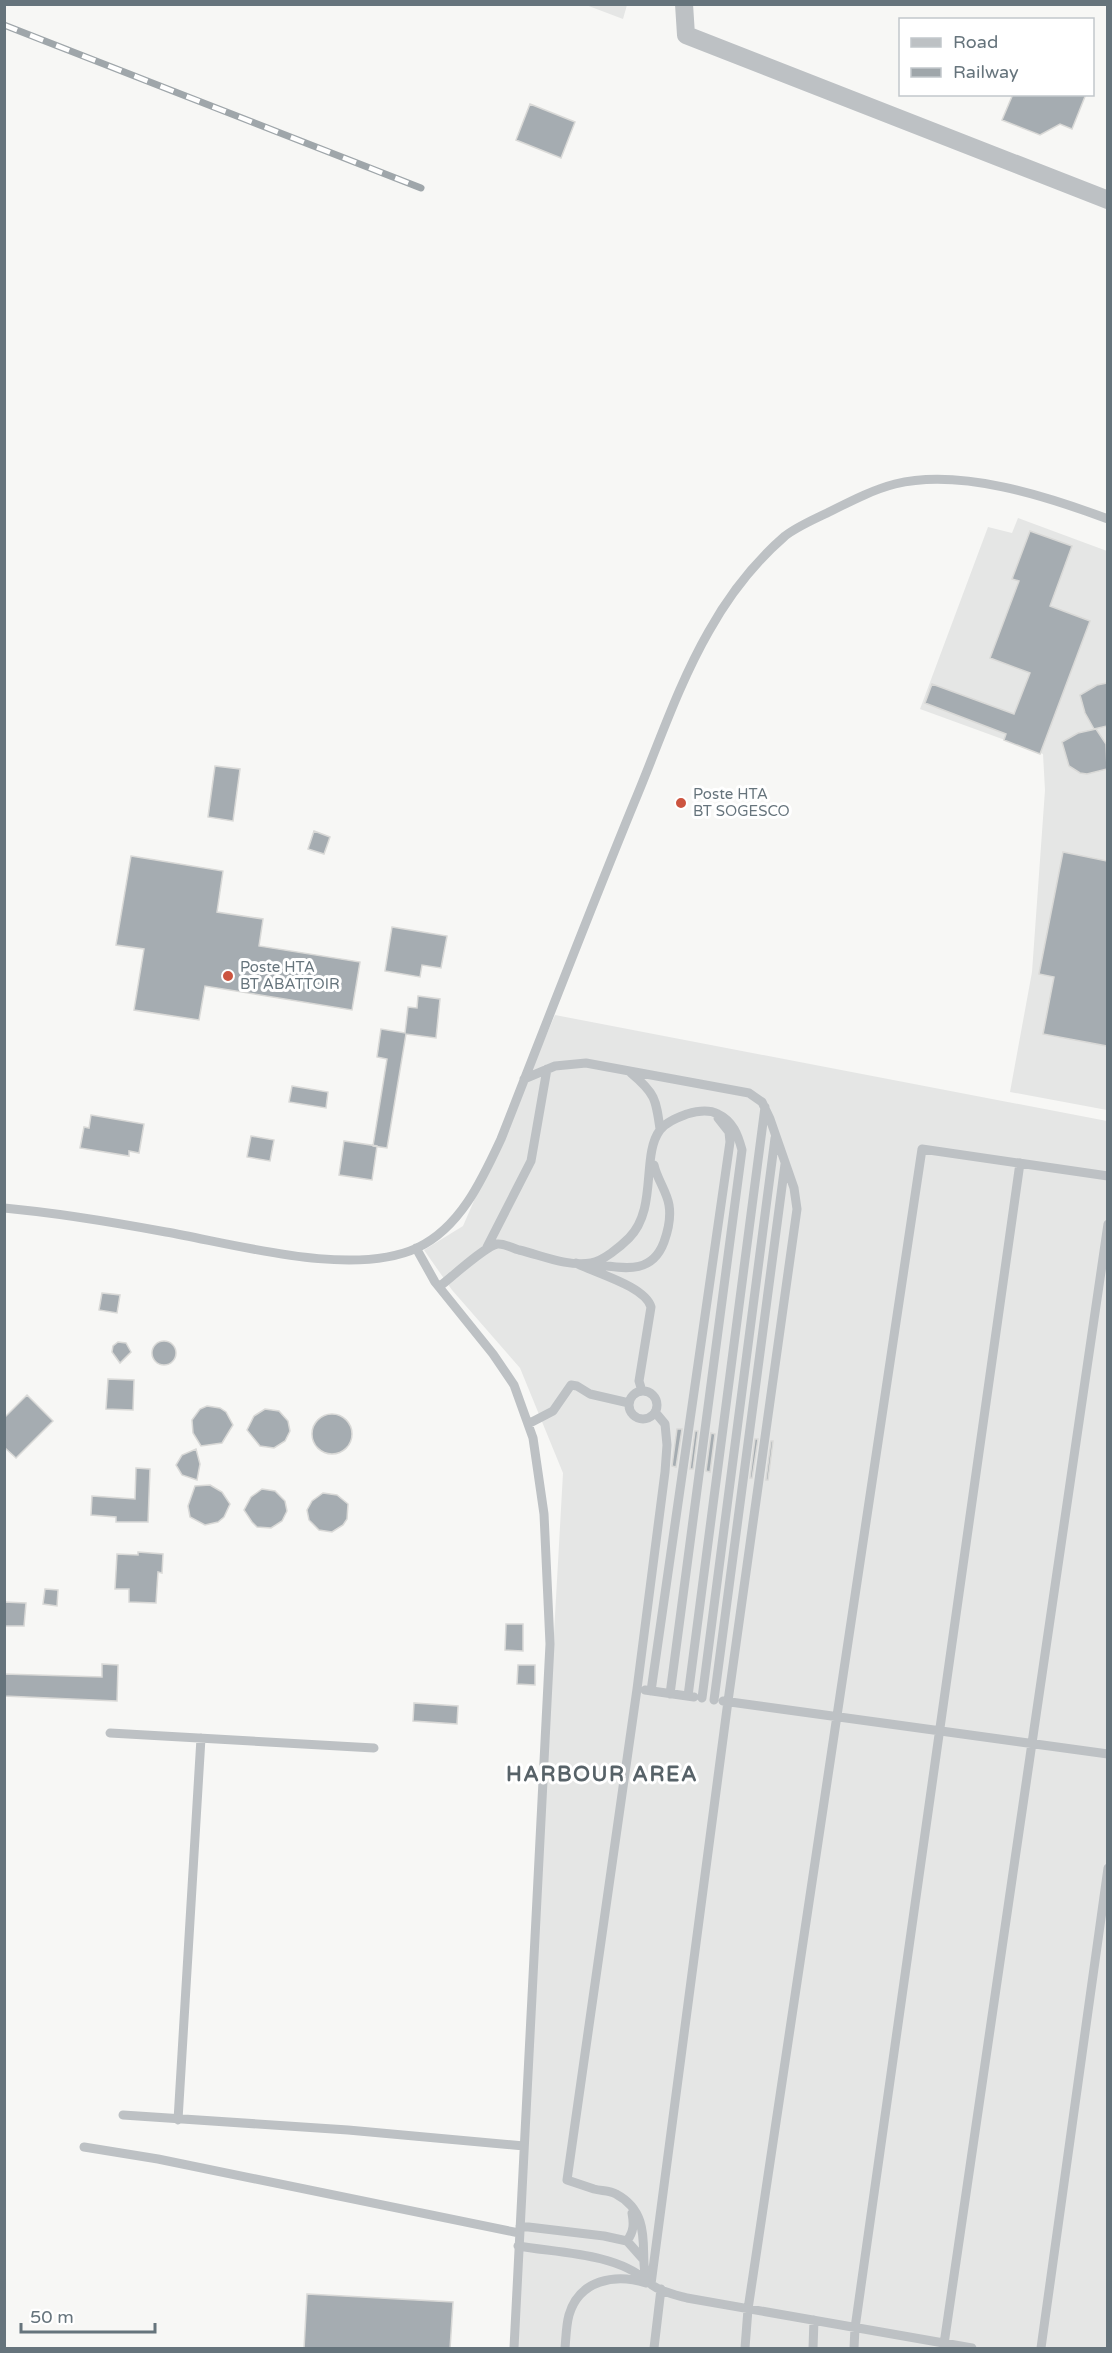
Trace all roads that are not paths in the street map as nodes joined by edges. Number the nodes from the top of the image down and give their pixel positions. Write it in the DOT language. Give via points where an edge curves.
graph roads {
  1 [pos="684,4"];
  2 [pos="1107,200"];
  3 [pos="1107,519"];
  4 [pos="547,1069"];
  5 [pos="629,1071"];
  6 [pos="524,1079"];
  7 [pos="765,1107"];
  8 [pos="708,1111"];
  9 [pos="660,1129"];
  10 [pos="776,1134"];
  11 [pos="652,1155"];
  12 [pos="785,1161"];
  13 [pos="1020,1163"];
  14 [pos="1107,1176"];
  15 [pos="4,1208"];
  16 [pos="1107,1224"];
  17 [pos="487,1247"];
  18 [pos="417,1248"];
  19 [pos="574,1262"];
  20 [pos="439,1287"];
  21 [pos="642,1391"];
  22 [pos="629,1402"];
  23 [pos="656,1412"];
  24 [pos="528,1424"];
  25 [pos="637,1689"];
  26 [pos="651,1691"];
  27 [pos="670,1694"];
  28 [pos="688,1696"];
  29 [pos="702,1698"];
  30 [pos="714,1700"];
  31 [pos="728,1701"];
  32 [pos="837,1716"];
  33 [pos="940,1731"];
  34 [pos="110,1733"];
  35 [pos="201,1738"];
  36 [pos="1032,1744"];
  37 [pos="374,1748"];
  38 [pos="1107,1754"];
  39 [pos="1107,1868"];
  40 [pos="123,2115"];
  41 [pos="178,2120"];
  42 [pos="524,2146"];
  43 [pos="84,2147"];
  44 [pos="632,2207"];
  45 [pos="519,2229"];
  46 [pos="627,2241"];
  47 [pos="518,2246"];
  48 [pos="643,2259"];
  49 [pos="651,2284"];
  50 [pos="661,2289"];
  51 [pos="748,2308"];
  52 [pos="814,2320"];
  53 [pos="855,2328"];
  54 [pos="944,2344"];
  55 [pos="513,2349"];
  56 [pos="565,2349"];
  57 [pos="654,2349"];
  58 [pos="745,2349"];
  59 [pos="813,2349"];
  60 [pos="854,2349"];
  61 [pos="972,2349"];
  62 [pos="1041,2349"];
  1 -- 2 [label="street" via="686,35"];
  3 -- 6 [label="lane" via="1011,488 929,480 869,493 786,535 738,587 696,656"];
  4 -- 5 [label="lane" via="586,1063"];
  4 -- 6 [label="lane"];
  4 -- 17 [label="lane" via="531,1161"];
  5 -- 7 [label="lane" via="749,1093"];
  5 -- 9 [label="lane" via="645,1084 656,1101"];
  6 -- 18 [label="lane" via="501,1139 467,1204 436,1236"];
  7 -- 10 [label="lane"];
  7 -- 28 [label="lane"];
  8 -- 9 [label="lane" via="674,1119"];
  8 -- 26 [label="lane" via="729,1132 730,1142"];
  8 -- 27 [label="lane" via="733,1125 742,1150"];
  9 -- 11 [label="lane"];
  10 -- 12 [label="lane"];
  10 -- 29 [label="lane"];
  11 -- 19 [label="lane" via="646,1202 630,1236 591,1263"];
  11 -- 19 [label="lane" via="656,1178 669,1203 662,1248 654,1260 642,1267"];
  12 -- 30 [label="lane"];
  12 -- 31 [label="lane" via="797,1209"];
  13 -- 14 [label="lane"];
  13 -- 32 [label="lane" via="922,1149"];
  13 -- 33 [label="lane"];
  15 -- 18 [label="lane" via="66,1214 297,1256 350,1261 382,1259"];
  16 -- 36 [label="lane"];
  17 -- 19 [label="lane" via="500,1244"];
  17 -- 20 [label="lane"];
  18 -- 20 [label="lane"];
  19 -- 21 [label="lane" via="632,1288 649,1301 639,1381"];
  20 -- 24 [label="lane" via="514,1385"];
  21 -- 22 [label="lane"];
  21 -- 23 [label="lane" via="656,1400"];
  22 -- 23 [label="lane" via="638,1419 648,1419"];
  22 -- 24 [label="lane" via="590,1394 571,1385 553,1411"];
  23 -- 25 [label="lane" via="665,1424 665,1472"];
  24 -- 42 [label="lane" via="544,1514 550,1644"];
  25 -- 26 [label="lane"];
  25 -- 44 [label="lane" via="567,2181 614,2192"];
  26 -- 27 [label="lane"];
  27 -- 28 [label="lane"];
  28 -- 29 [label="lane"];
  29 -- 30 [label="lane"];
  30 -- 31 [label="lane"];
  31 -- 32 [label="lane"];
  31 -- 49 [label="lane"];
  32 -- 33 [label="lane"];
  32 -- 51 [label="lane"];
  33 -- 36 [label="lane"];
  33 -- 53 [label="lane"];
  34 -- 35 [label="lane"];
  35 -- 37 [label="lane"];
  35 -- 41 [label="lane"];
  36 -- 38 [label="lane"];
  36 -- 54 [label="lane"];
  39 -- 62 [label="lane"];
  40 -- 41 [label="lane"];
  41 -- 42 [label="lane"];
  42 -- 45 [label="lane"];
  43 -- 45 [label="lane"];
  44 -- 46 [label="lane" via="634,2224"];
  44 -- 48 [label="lane" via="644,2231"];
  45 -- 46 [label="lane"];
  45 -- 47 [label="lane"];
  46 -- 48 [label="lane"];
  47 -- 49 [label="lane" via="610,2260"];
  47 -- 55 [label="lane"];
  48 -- 49 [label="lane"];
  49 -- 50 [label="lane"];
  49 -- 56 [label="lane" via="615,2278 590,2285 576,2300 569,2316"];
  50 -- 51 [label="lane" via="687,2298"];
  50 -- 57 [label="lane"];
  51 -- 52 [label="lane"];
  51 -- 58 [label="lane"];
  52 -- 53 [label="lane"];
  52 -- 59 [label="lane"];
  53 -- 54 [label="lane"];
  53 -- 60 [label="lane"];
  54 -- 61 [label="lane"];
}
